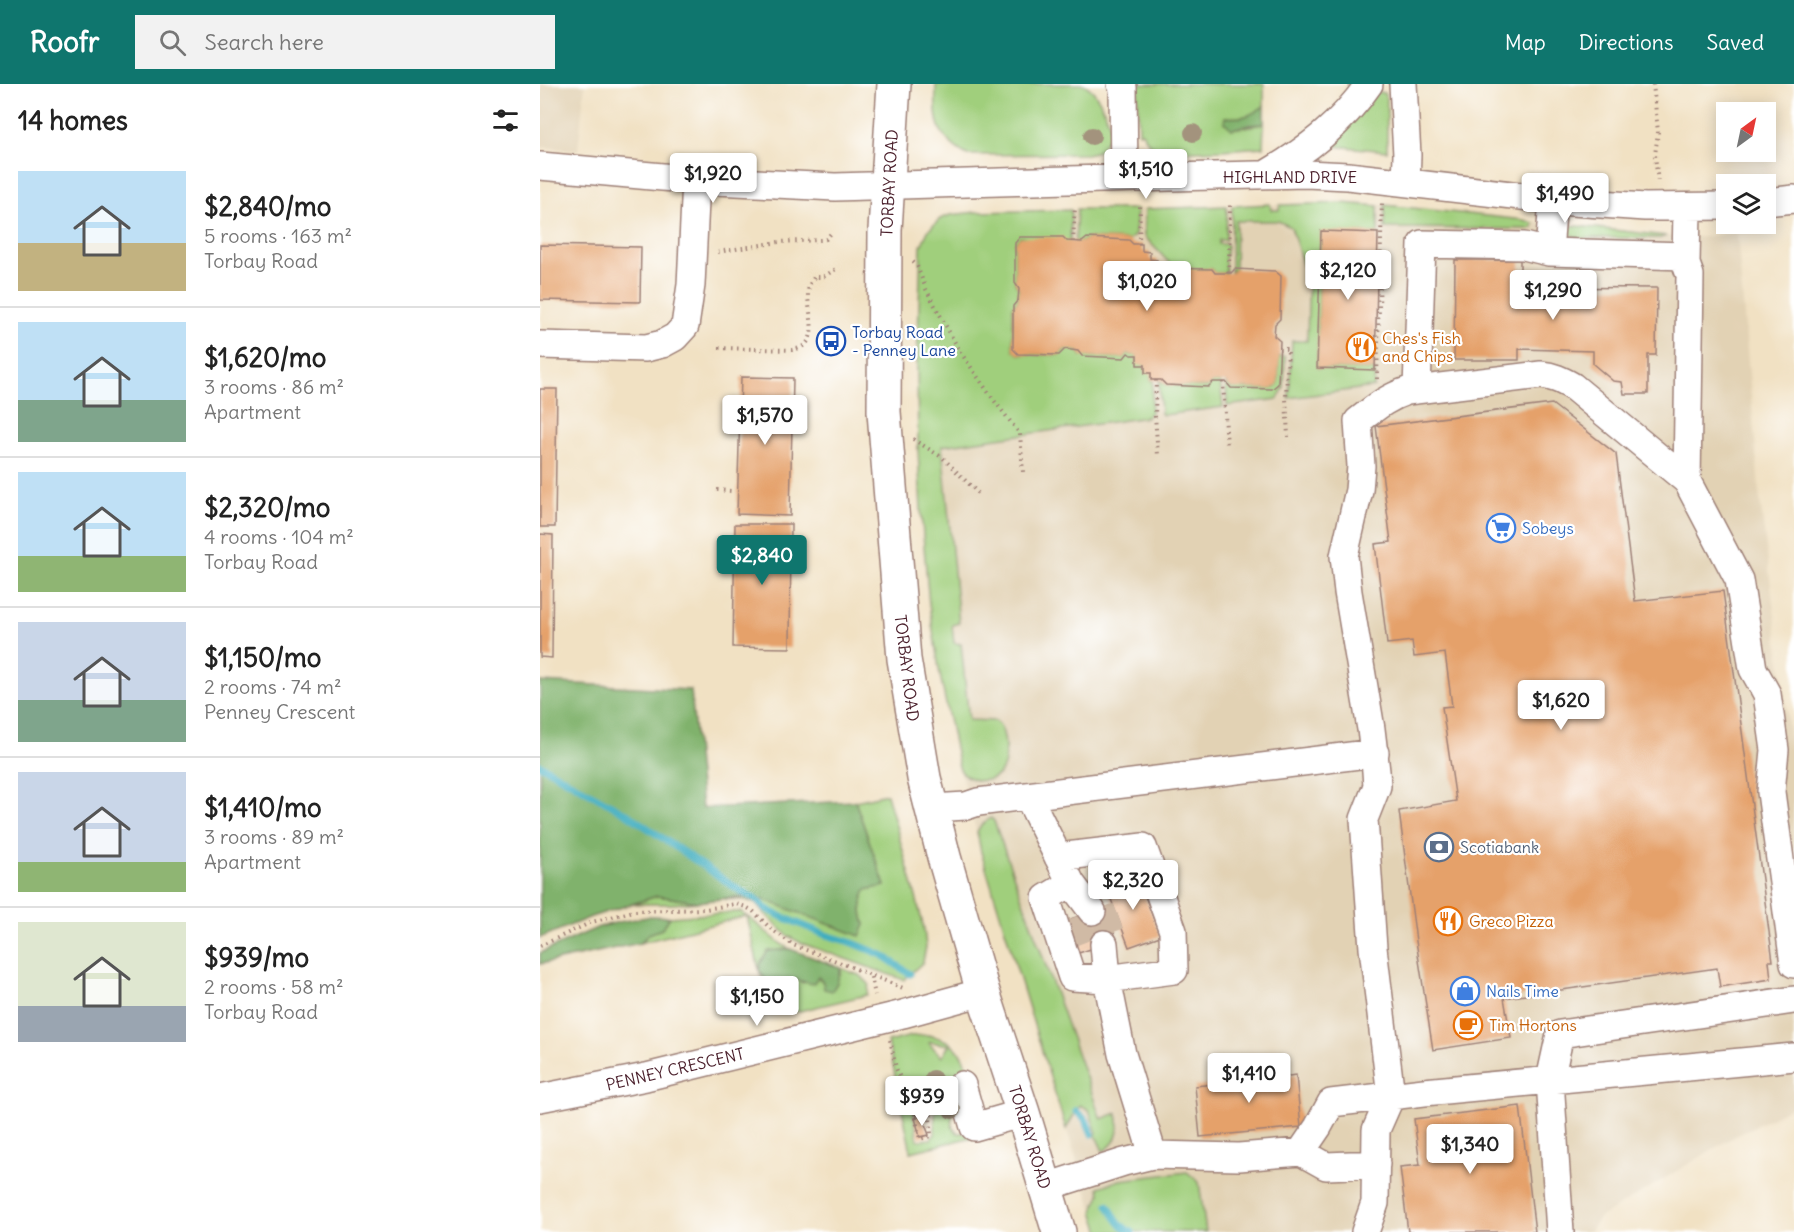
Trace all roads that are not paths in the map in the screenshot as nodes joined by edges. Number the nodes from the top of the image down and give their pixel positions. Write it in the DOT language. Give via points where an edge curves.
graph roads {
  1 [pos="894,84"];
  2 [pos="1369,84"];
  3 [pos="1403,84"];
  4 [pos="1122,85"];
  5 [pos="540,166"];
  6 [pos="1261,177"];
  7 [pos="1124,178"];
  8 [pos="696,180"];
  9 [pos="1406,182"];
  10 [pos="888,186"];
  11 [pos="1553,200"];
  12 [pos="1794,200"];
  13 [pos="1776,201"];
  14 [pos="1716,207"];
  15 [pos="1687,208"];
  16 [pos="1549,252"];
  17 [pos="1686,256"];
  18 [pos="540,345"];
  19 [pos="1417,389"];
  20 [pos="1687,480"];
  21 [pos="1375,753"];
  22 [pos="1028,796"];
  23 [pos="932,808"];
  24 [pos="1058,857"];
  25 [pos="1071,883"];
  26 [pos="1083,914"];
  27 [pos="1096,947"];
  28 [pos="1794,964"];
  29 [pos="1107,979"];
  30 [pos="983,992"];
  31 [pos="1794,1000"];
  32 [pos="1794,1057"];
  33 [pos="1550,1080"];
  34 [pos="962,1084"];
  35 [pos="1391,1096"];
  36 [pos="540,1098"];
  37 [pos="1023,1113"];
  38 [pos="1301,1152"];
  39 [pos="1153,1155"];
  40 [pos="1376,1164"];
  41 [pos="1046,1187"];
  42 [pos="1055,1231"];
  43 [pos="1365,1232"];
  44 [pos="1560,1232"];
  1 -- 10 [label="main road, TORBAY ROAD"];
  2 -- 6 [label="street" via="1320,138"];
  3 -- 9 [label="street"];
  4 -- 7 [label="street"];
  5 -- 8 [label="street, HIGHLAND DRIVE"];
  6 -- 7 [label="street, HIGHLAND DRIVE"];
  6 -- 9 [label="street, HIGHLAND DRIVE" via="1306,174"];
  7 -- 10 [label="street, HIGHLAND DRIVE"];
  8 -- 10 [label="street, HIGHLAND DRIVE"];
  8 -- 18 [label="street" via="692,285 685,326 675,337 662,345 645,348"];
  9 -- 11 [label="street, HIGHLAND DRIVE"];
  10 -- 23 [label="main road, TORBAY ROAD" via="885,412 889,471 904,659"];
  11 -- 15 [label="street, HIGHLAND DRIVE"];
  11 -- 16 [label="street"];
  12 -- 13 [label="street"];
  14 -- 15 [label="street, HIGHLAND DRIVE"];
  15 -- 17 [label="street"];
  16 -- 17 [label="street"];
  16 -- 19 [label="street" via="1524,246 1422,244"];
  17 -- 20 [label="street" via="1690,275"];
  19 -- 20 [label="street" via="1550,375 1572,386"];
  19 -- 21 [label="street" via="1392,396 1358,421 1359,490 1344,556"];
  20 -- 28 [label="street" via="1739,580 1753,669 1767,694 1775,750 1771,792"];
  21 -- 22 [label="street"];
  21 -- 35 [label="street" via="1377,786 1364,819"];
  22 -- 23 [label="street"];
  22 -- 24 [label="street"];
  23 -- 30 [label="main road, TORBAY ROAD"];
  24 -- 25 [label="street"];
  24 -- 29 [label="street" via="1143,847 1173,932 1174,970"];
  25 -- 26 [label="street"];
  25 -- 29 [label="street" via="1046,898 1072,977"];
  27 -- 29 [label="street"];
  29 -- 39 [label="street" via="1122,1054"];
  30 -- 36 [label="street, PENNEY CRESCENT" via="646,1077"];
  30 -- 37 [label="main road, TORBAY ROAD"];
  31 -- 33 [label="street" via="1560,1034"];
  32 -- 33 [label="street"];
  33 -- 35 [label="street"];
  33 -- 44 [label="street"];
  34 -- 37 [label="street" via="974,1127"];
  35 -- 38 [label="street" via="1330,1103"];
  35 -- 40 [label="street" via="1376,1130"];
  37 -- 41 [label="main road, TORBAY ROAD"];
  38 -- 39 [label="street" via="1239,1157"];
  38 -- 40 [label="street" via="1326,1166"];
  39 -- 41 [label="street"];
  40 -- 43 [label="street" via="1375,1203"];
  41 -- 42 [label="main road, TORBAY ROAD"];
}
